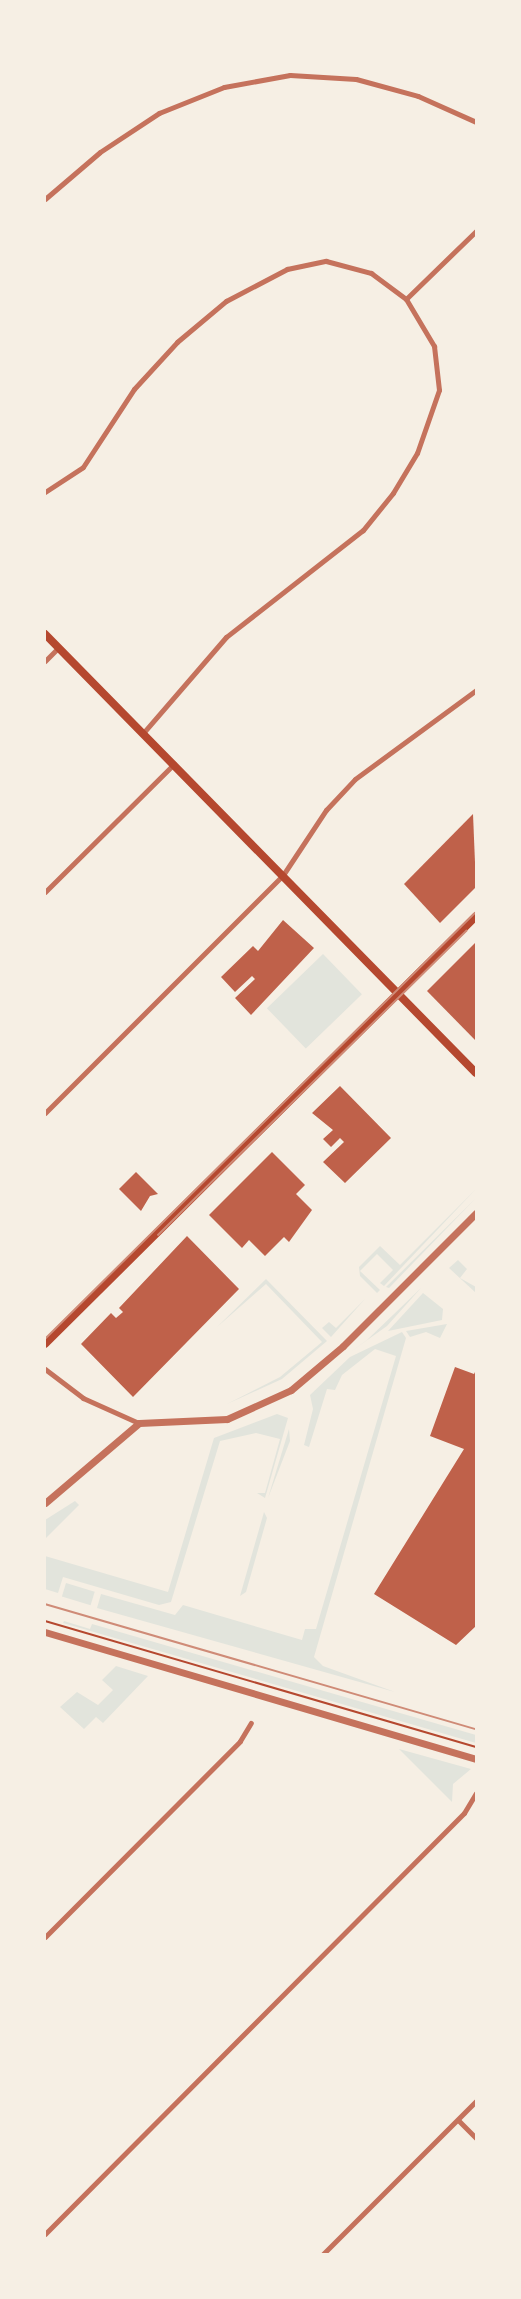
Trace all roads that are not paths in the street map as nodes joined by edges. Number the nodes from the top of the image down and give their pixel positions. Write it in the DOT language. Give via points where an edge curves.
graph roads {
  1 [pos="476,122"];
  2 [pos="45,199"];
  3 [pos="476,231"];
  4 [pos="406,299"];
  5 [pos="45,492"];
  6 [pos="45,634"];
  7 [pos="58,648"];
  8 [pos="45,661"];
  9 [pos="476,690"];
  10 [pos="143,734"];
  11 [pos="174,764"];
  12 [pos="283,875"];
  13 [pos="45,892"];
  14 [pos="476,916"];
  15 [pos="398,993"];
  16 [pos="476,1073"];
  17 [pos="45,1113"];
  18 [pos="476,1213"];
  19 [pos="45,1344"];
  20 [pos="45,1369"];
  21 [pos="139,1423"];
  22 [pos="45,1503"];
  23 [pos="45,1632"];
  24 [pos="251,1724"];
  25 [pos="476,1759"];
  26 [pos="476,1793"];
  27 [pos="45,1937"];
  28 [pos="476,2102"];
  29 [pos="458,2120"];
  30 [pos="476,2138"];
  31 [pos="45,2234"];
  32 [pos="323,2254"];
  1 -- 2 [label="street" via="418,96 356,79 279,77 224,87 159,113 100,152"];
  3 -- 4 [label="street"];
  4 -- 5 [label="street" via="371,273 326,261 287,269 226,301 177,342 134,389 83,466"];
  4 -- 10 [label="street" via="434,345 439,390 417,453 393,493 363,530 226,637"];
  6 -- 7 [label="main road"];
  7 -- 8 [label="street"];
  7 -- 10 [label="main road"];
  9 -- 12 [label="street" via="355,779 326,810"];
  10 -- 11 [label="main road"];
  11 -- 12 [label="main road"];
  11 -- 13 [label="street"];
  12 -- 15 [label="main road"];
  12 -- 17 [label="street"];
  14 -- 15 [label="main road"];
  15 -- 16 [label="main road"];
  15 -- 19 [label="main road"];
  18 -- 21 [label="street" via="343,1346 291,1390 244,1414 192,1425"];
  20 -- 21 [label="street" via="83,1398"];
  21 -- 22 [label="street"];
  23 -- 25 [label="street"];
  24 -- 27 [label="street" via="240,1742"];
  26 -- 31 [label="street" via="464,1814"];
  28 -- 29 [label="street"];
  29 -- 30 [label="street"];
  29 -- 32 [label="street"];
}
